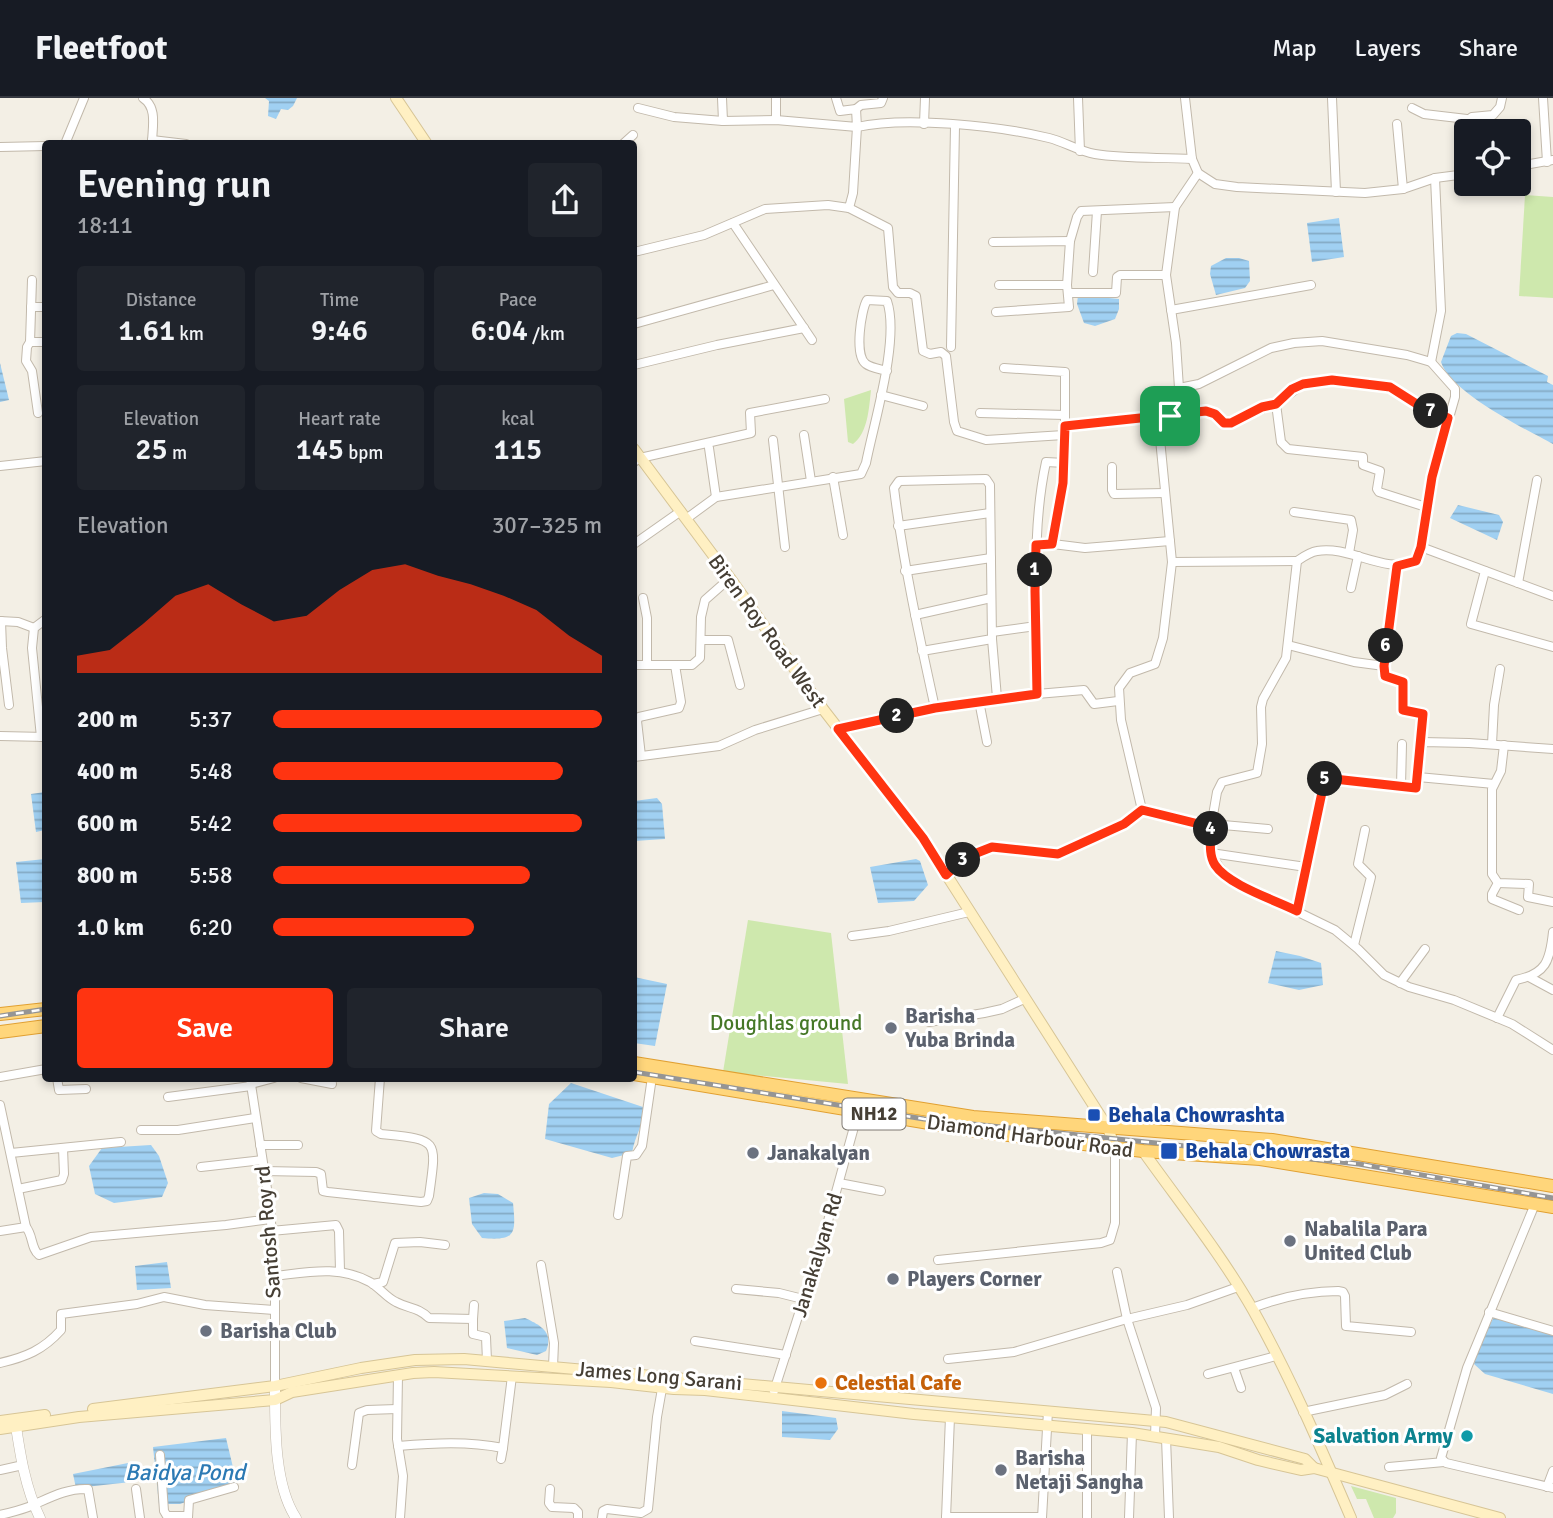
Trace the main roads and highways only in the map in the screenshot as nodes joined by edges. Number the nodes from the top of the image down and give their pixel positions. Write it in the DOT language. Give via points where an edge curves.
graph roads {
  1 [pos="396,98"];
  2 [pos="424,140"];
  3 [pos="637,457"];
  4 [pos="42,1009"];
  5 [pos="0,1014"];
  6 [pos="42,1027"];
  7 [pos="0,1032"];
  8 [pos="637,1064"];
  9 [pos="637,1074"];
  10 [pos="859,1105"];
  11 [pos="994,1119"];
  12 [pos="1108,1128"];
  13 [pos="992,1133"];
  14 [pos="1115,1148"];
  15 [pos="1143,1151"];
  16 [pos="1418,1165"];
  17 [pos="1415,1184"];
  18 [pos="1553,1186"];
  19 [pos="1553,1207"];
  20 [pos="663,1382"];
  21 [pos="48,1418"];
  22 [pos="0,1421"];
  23 [pos="16,1423"];
  24 [pos="0,1429"];
  25 [pos="1314,1468"];
  26 [pos="1331,1474"];
  27 [pos="1351,1518"];
  28 [pos="1500,1518"];
  1 -- 2 [label="main road"];
  3 -- 12 [label="main road, Biren Roy Road West" via="923,838"];
  4 -- 5 [label="highway"];
  6 -- 7 [label="highway"];
  8 -- 10 [label="highway, Diamond Harbour Road / NH12"];
  9 -- 10 [label="highway, Diamond Harbour Road / NH12"];
  10 -- 11 [label="highway, Diamond Harbour Road / NH12"];
  10 -- 13 [label="highway, Diamond Harbour Road / NH12"];
  11 -- 12 [label="highway, Diamond Harbour Road / NH12"];
  11 -- 13 [label="highway"];
  12 -- 14 [label="main road, Biren Roy Road West"];
  12 -- 16 [label="highway, Diamond Harbour Road / NH12" via="1272,1140"];
  13 -- 14 [label="highway, Diamond Harbour Road / NH12"];
  14 -- 15 [label="highway, Diamond Harbour Road / NH12"];
  15 -- 17 [label="highway, Diamond Harbour Road / NH12" via="1260,1159"];
  15 -- 26 [label="main road" via="1252,1308"];
  16 -- 17 [label="highway"];
  16 -- 18 [label="highway, Diamond Harbour Road / NH12"];
  17 -- 19 [label="highway, Diamond Harbour Road / NH12"];
  20 -- 21 [label="main road" via="449,1372 292,1392 275,1400"];
  20 -- 21 [label="main road, James Long Sarani" via="487,1361 415,1360 275,1386"];
  20 -- 25 [label="main road" via="950,1417 1132,1433 1219,1447 1301,1470"];
  20 -- 25 [label="main road, James Long Sarani" via="776,1386 1156,1422 1305,1459"];
  21 -- 23 [label="main road, James Long Sarani"];
  22 -- 23 [label="main road, James Long Sarani"];
  23 -- 24 [label="main road"];
  25 -- 26 [label="main road"];
  26 -- 27 [label="main road"];
  26 -- 28 [label="main road"];
}
